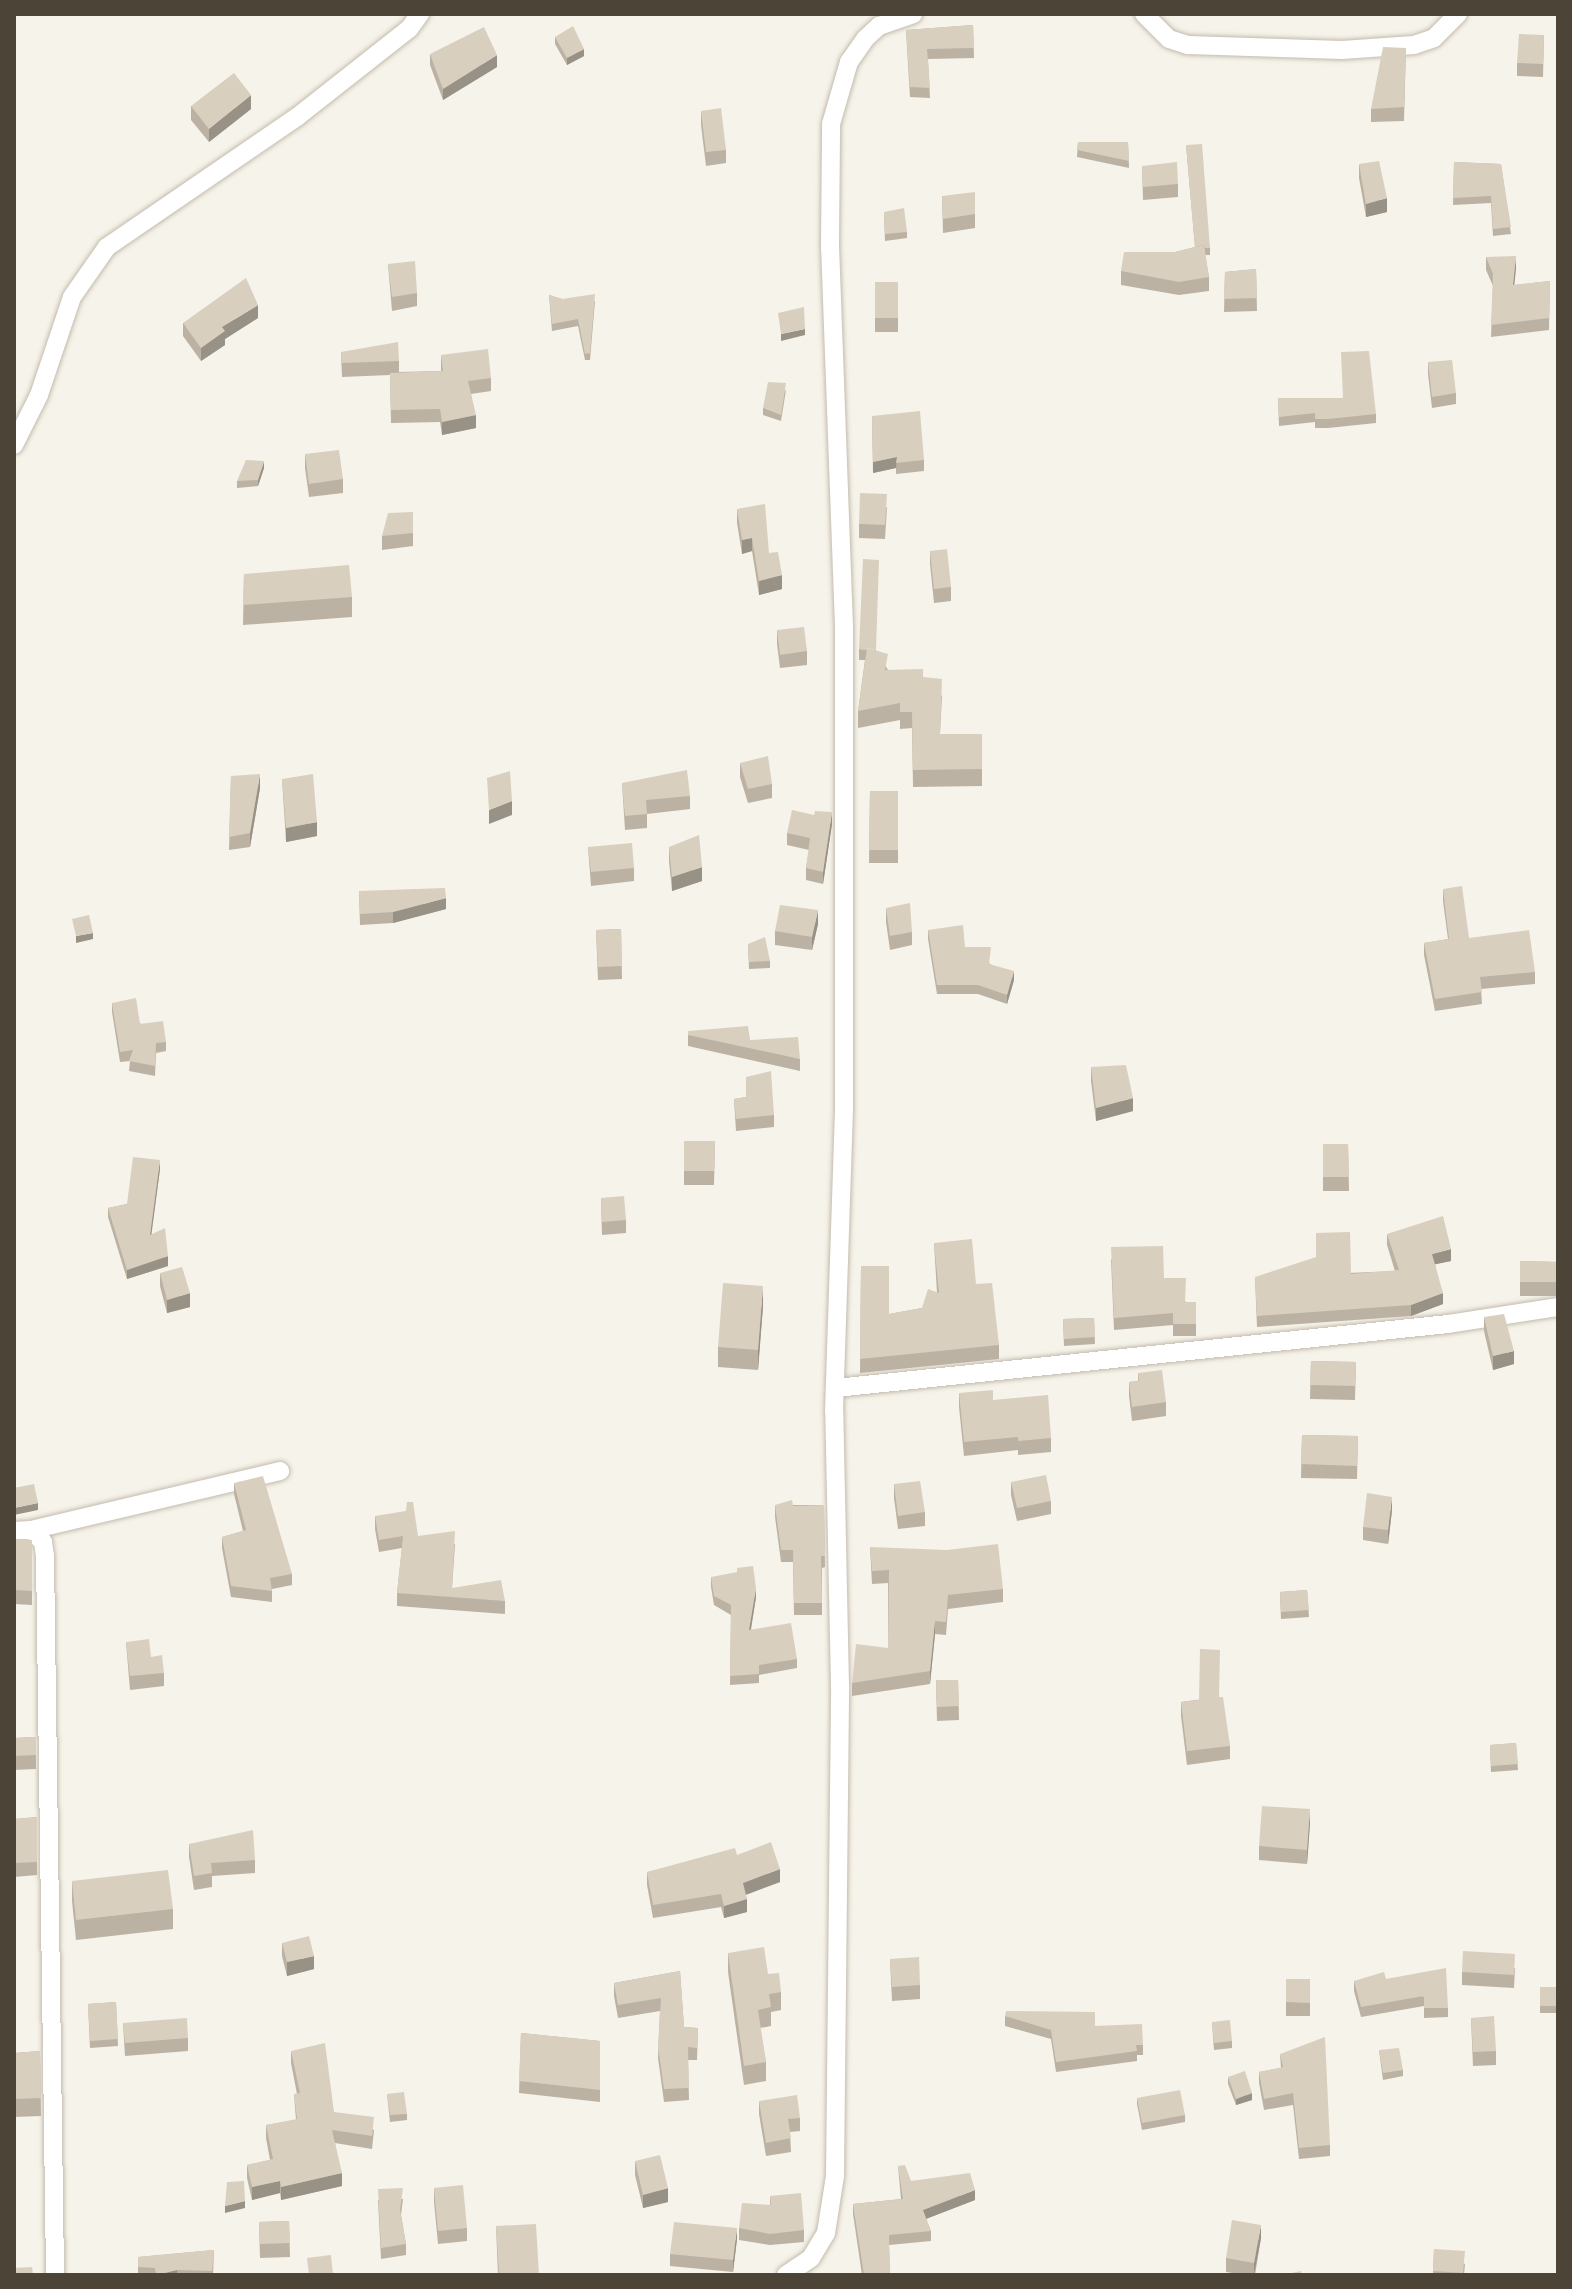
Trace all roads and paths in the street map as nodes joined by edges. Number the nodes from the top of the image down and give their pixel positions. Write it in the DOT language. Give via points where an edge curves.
graph roads {
  1 [pos="913,14"];
  2 [pos="1144,14"];
  3 [pos="1458,14"];
  4 [pos="411,19"];
  5 [pos="14,445"];
  6 [pos="1558,1307"];
  7 [pos="836,1388"];
  8 [pos="280,1471"];
  9 [pos="22,1530"];
  10 [pos="55,2275"];
  11 [pos="786,2275"];
  1 -- 7 [label="street" via="879,26 865,39 849,62 831,124 830,248 844,627 844,1106"];
  2 -- 3 [label="street" via="1169,39 1188,45 1342,50 1414,45 1434,38"];
  4 -- 5 [label="street" via="297,117 107,247 72,297 39,395"];
  6 -- 7 [label="street" via="1448,1324"];
  7 -- 11 [label="street" via="840,1686 835,2176 826,2233 811,2258"];
  8 -- 9 [label="street"];
  9 -- 10 [label="street" via="43,1542 45,1556"];
}
